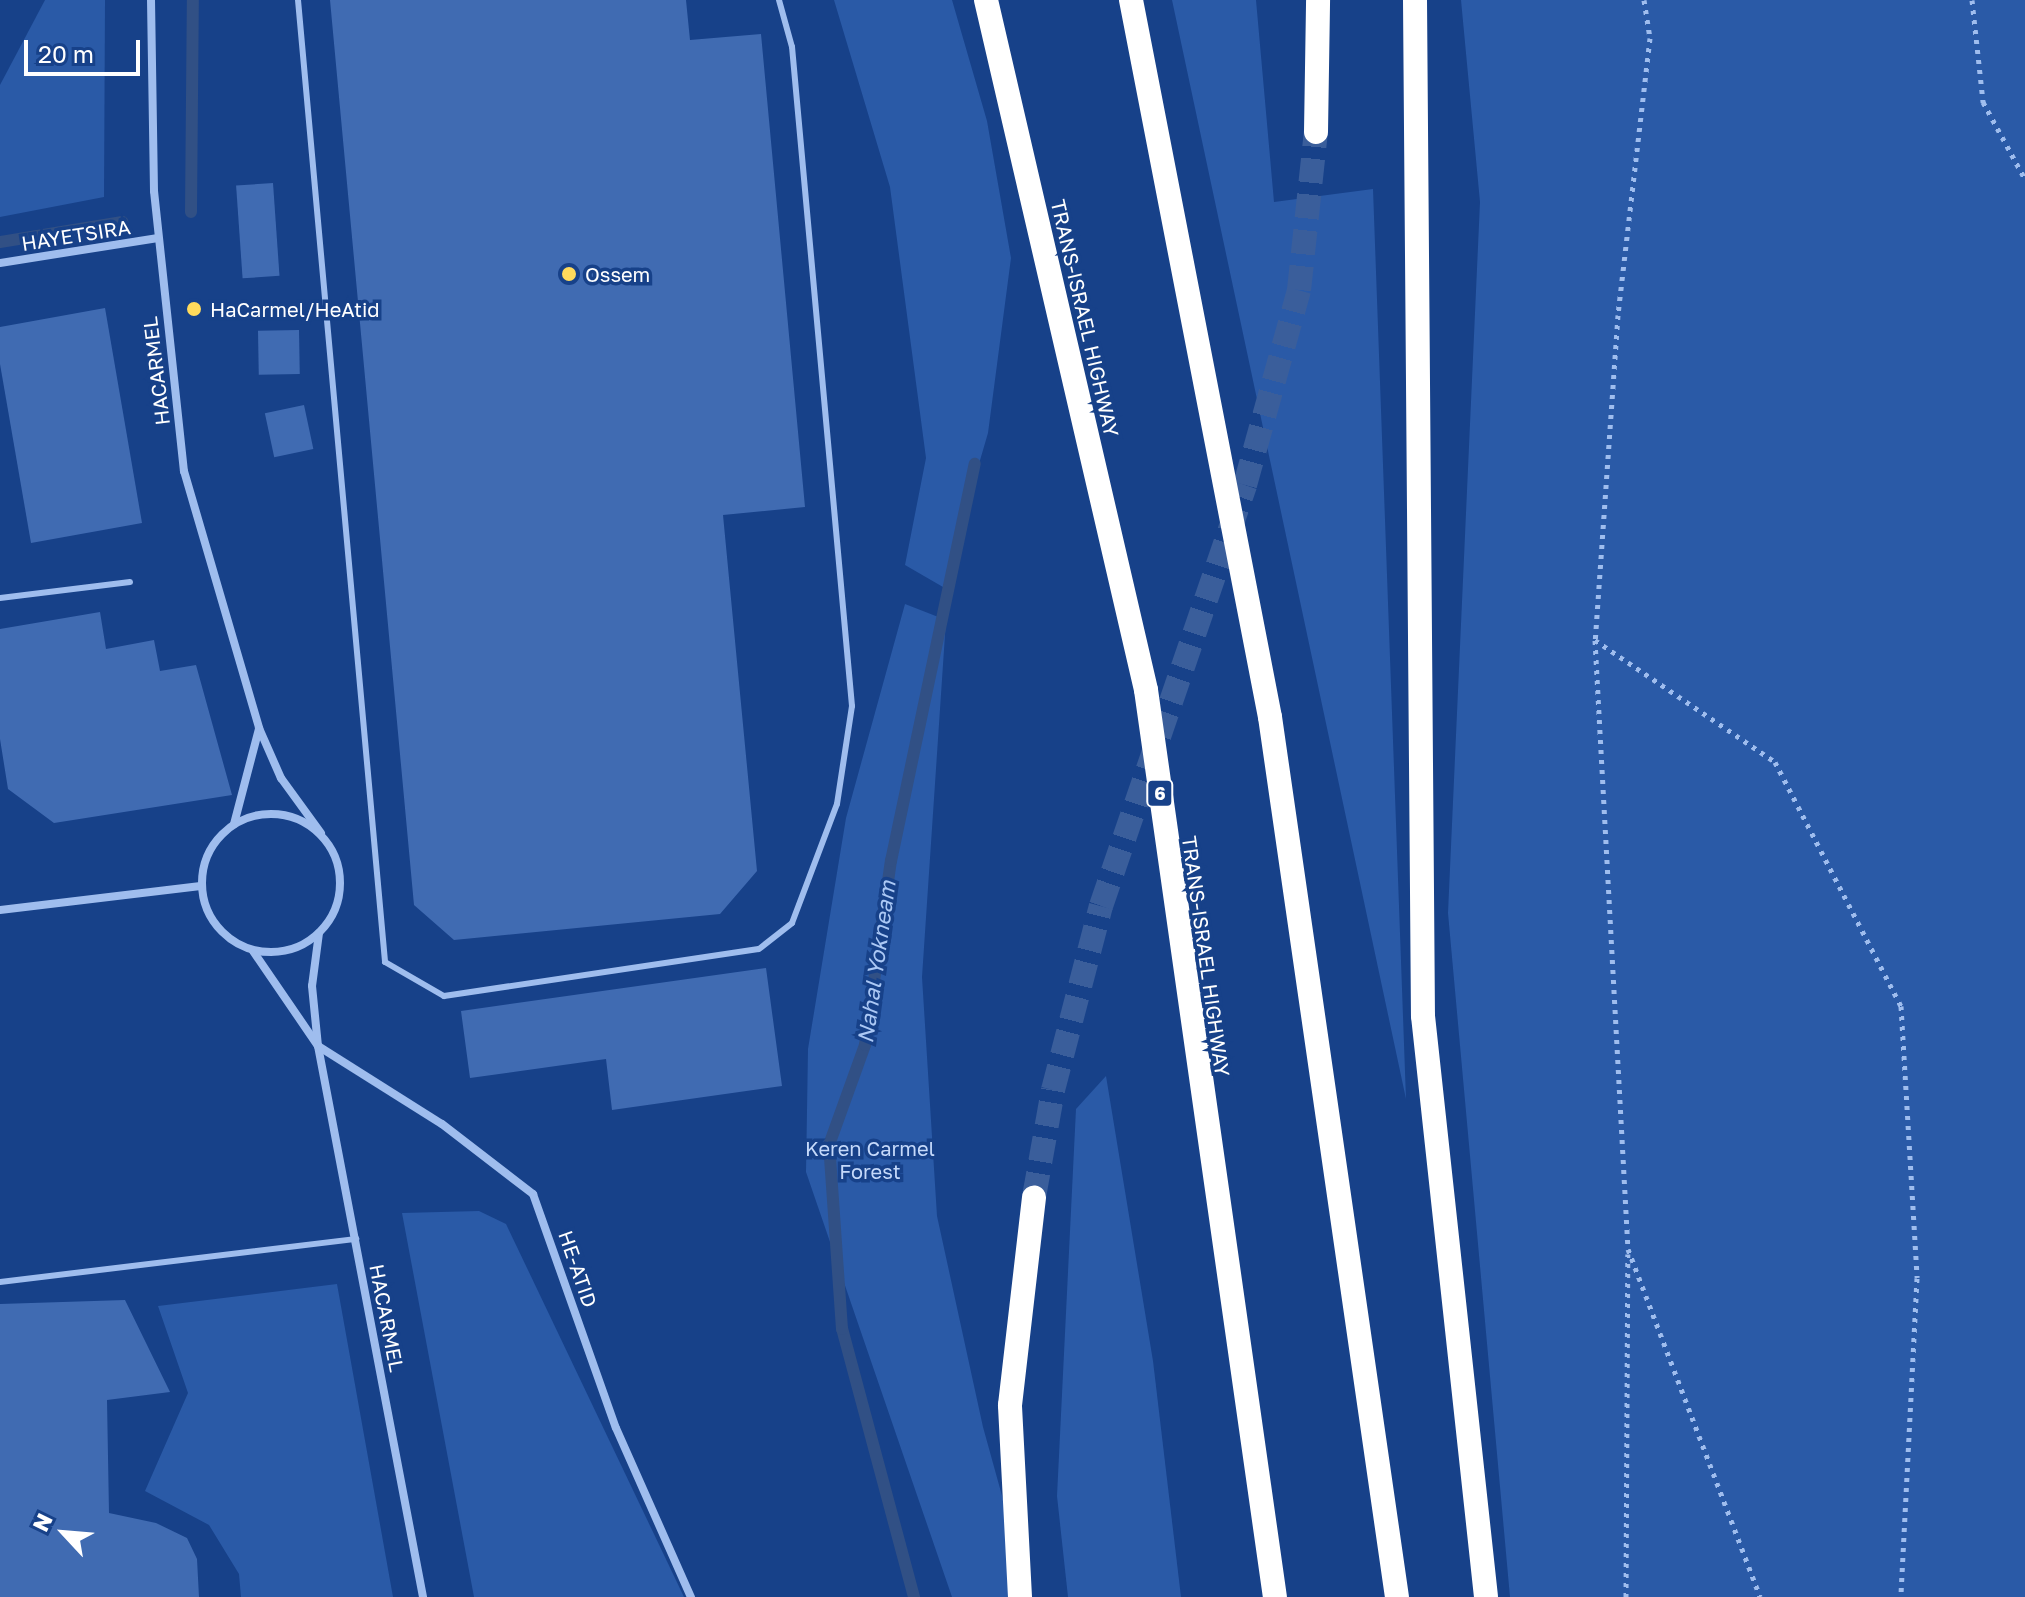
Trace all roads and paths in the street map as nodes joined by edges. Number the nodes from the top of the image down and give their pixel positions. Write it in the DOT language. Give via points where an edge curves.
graph roads {
  1 [pos="151,0"];
  2 [pos="298,0"];
  3 [pos="779,0"];
  4 [pos="986,0"];
  5 [pos="1131,0"];
  6 [pos="1318,0"];
  7 [pos="1415,0"];
  8 [pos="1644,0"];
  9 [pos="1972,0"];
  10 [pos="1316,132"];
  11 [pos="2025,179"];
  12 [pos="158,238"];
  13 [pos="0,263"];
  14 [pos="130,582"];
  15 [pos="0,598"];
  16 [pos="1595,640"];
  17 [pos="259,728"];
  18 [pos="234,824"];
  19 [pos="321,833"];
  20 [pos="201,886"];
  21 [pos="0,910"];
  22 [pos="319,933"];
  23 [pos="253,951"];
  24 [pos="318,1046"];
  25 [pos="1034,1197"];
  26 [pos="356,1239"];
  27 [pos="1628,1249"];
  28 [pos="0,1282"];
  29 [pos="423,1597"];
  30 [pos="691,1597"];
  31 [pos="1020,1597"];
  32 [pos="1275,1597"];
  33 [pos="1397,1597"];
  34 [pos="1486,1597"];
  35 [pos="1626,1597"];
  36 [pos="1760,1597"];
  37 [pos="1901,1597"];
  1 -- 12 [label="street, HACARMEL"];
  2 -- 3 [label="lane" via="385,962 444,996 759,949 792,923 837,804 852,706 792,47"];
  4 -- 32 [label="highway, TRANS-ISRAEL HIGHWAY / 6" via="1146,690"];
  5 -- 33 [label="highway" via="1270,717"];
  6 -- 10 [label="highway"];
  7 -- 34 [label="highway" via="1423,1016"];
  8 -- 16 [label="path" via="1650,38 1618,315"];
  9 -- 11 [label="path" via="1983,102"];
  12 -- 13 [label="street, HAYETSIRA"];
  12 -- 17 [label="street, HACARMEL" via="184,471"];
  14 -- 15 [label="lane"];
  16 -- 27 [label="path"];
  16 -- 37 [label="path" via="1775,762 1901,1006 1917,1278"];
  17 -- 18 [label="street"];
  17 -- 19 [label="street, HACARMEL" via="281,778"];
  18 -- 19 [label="street" via="280,813"];
  18 -- 20 [label="street" via="216,840"];
  19 -- 22 [label="street" via="335,853 341,890"];
  20 -- 21 [label="street"];
  20 -- 23 [label="street" via="214,924"];
  22 -- 23 [label="street" via="277,953"];
  22 -- 24 [label="street, HACARMEL" via="312,986"];
  23 -- 24 [label="street, HACARMEL"];
  24 -- 26 [label="street, HACARMEL"];
  24 -- 30 [label="street, HE-ATID" via="442,1124 533,1194 616,1428"];
  25 -- 31 [label="highway" via="1010,1405 1012,1540"];
  26 -- 28 [label="lane"];
  26 -- 29 [label="street, HACARMEL"];
  27 -- 35 [label="path"];
  27 -- 36 [label="path"];
}
